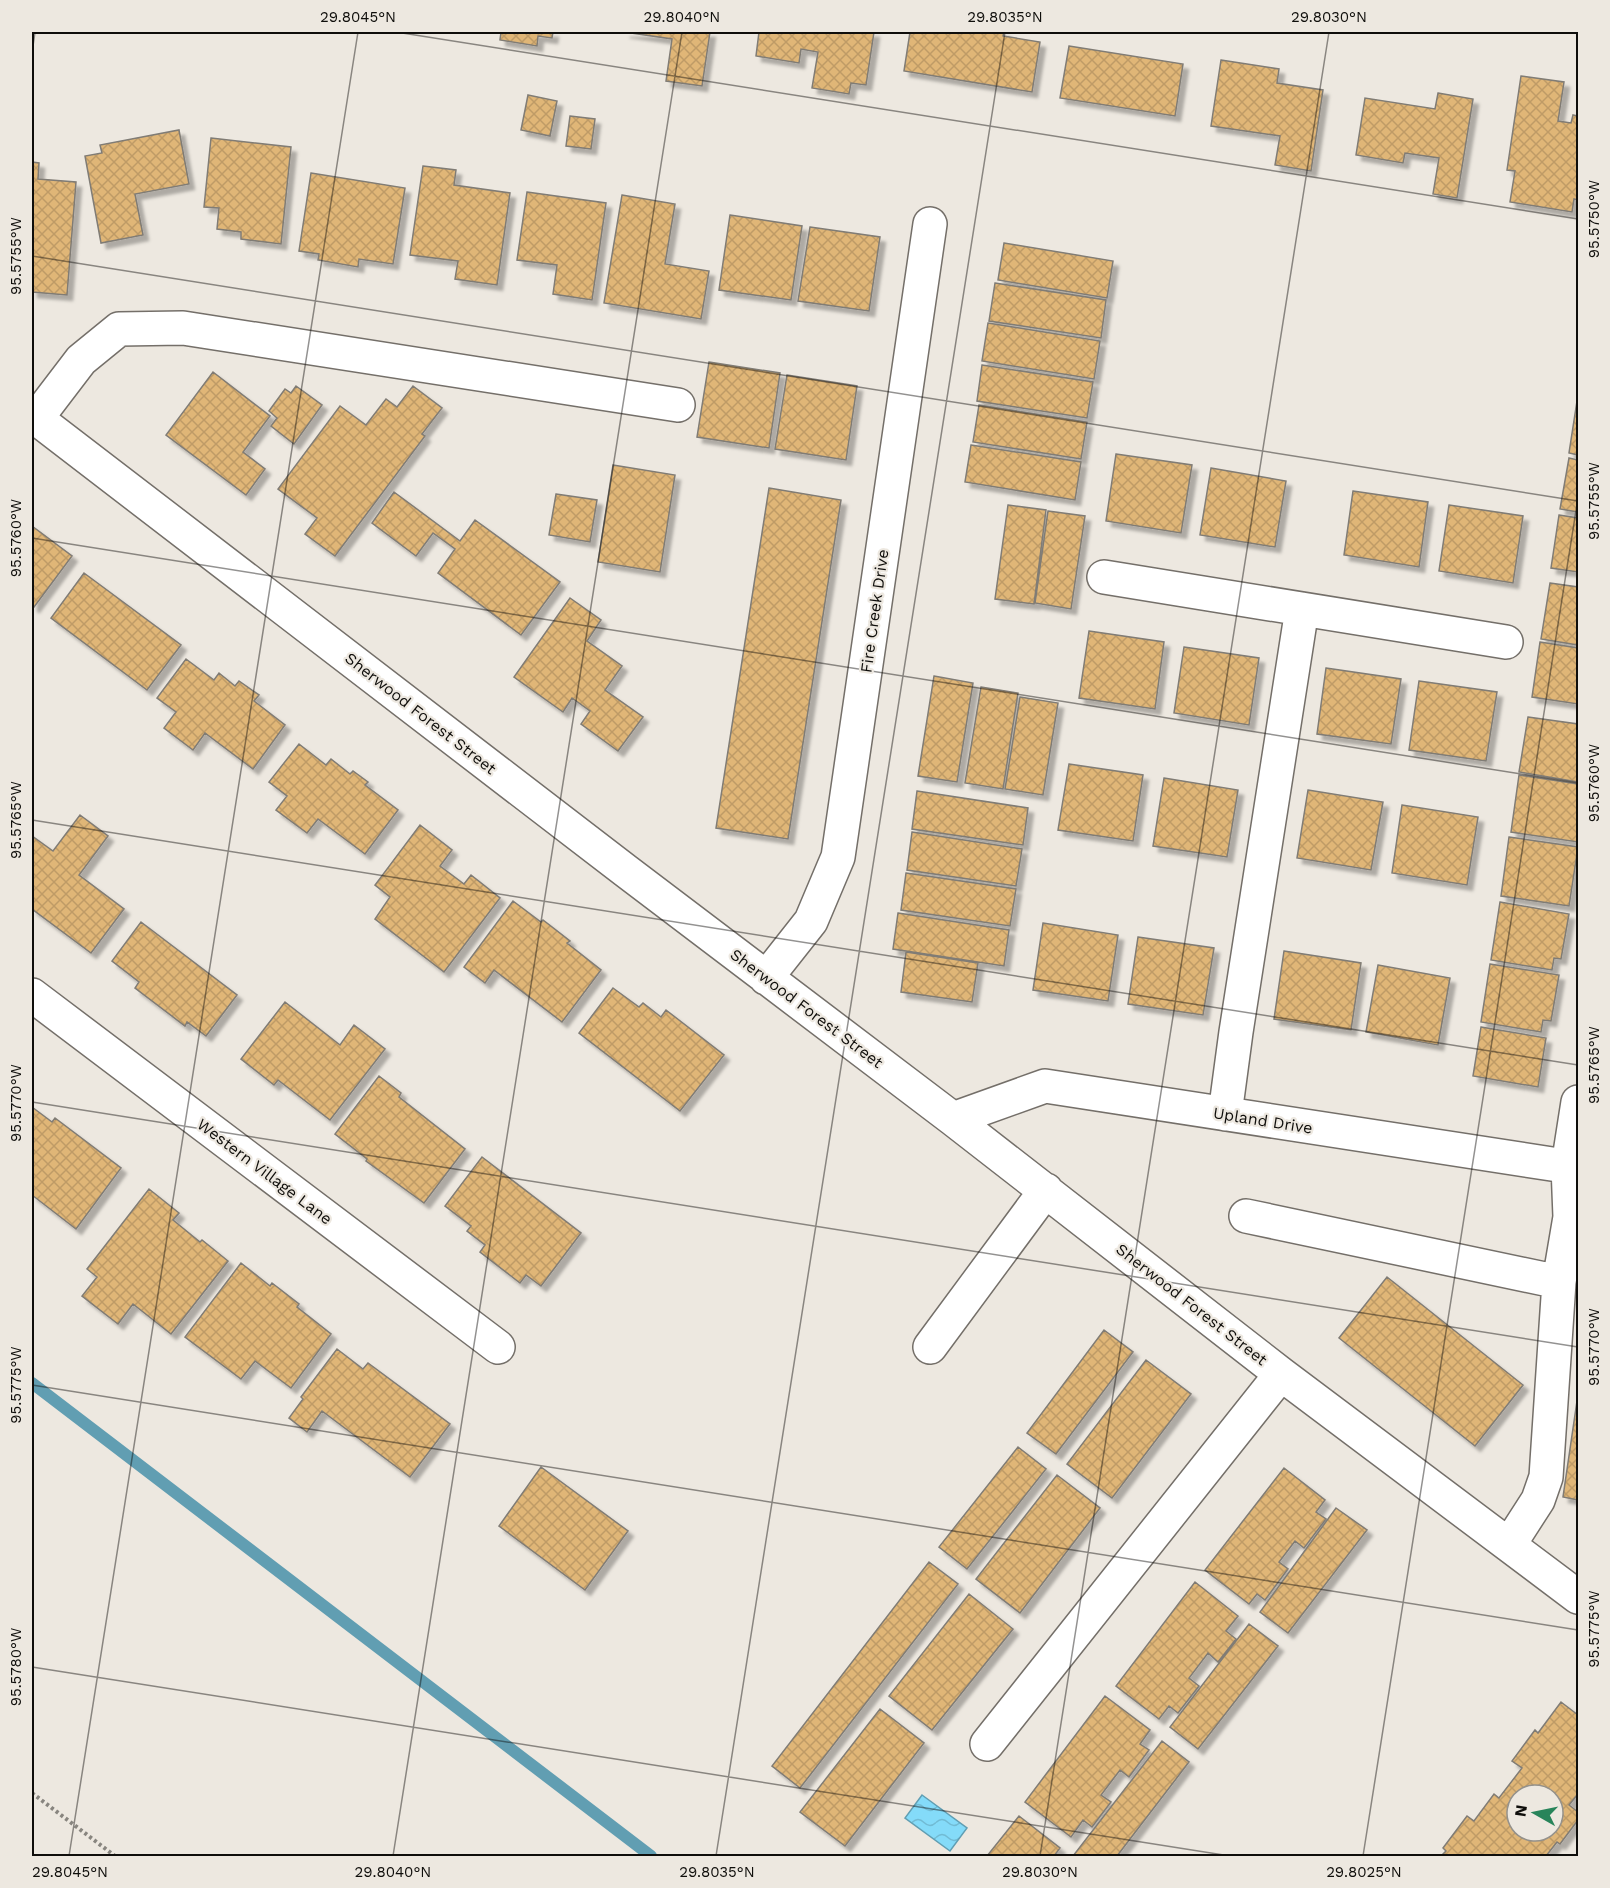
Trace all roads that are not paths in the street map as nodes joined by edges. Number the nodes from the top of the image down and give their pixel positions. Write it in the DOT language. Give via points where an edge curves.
graph roads {
  1 [pos="930,224"];
  2 [pos="678,405"];
  3 [pos="34,417"];
  4 [pos="1104,576"];
  5 [pos="1302,609"];
  6 [pos="1506,642"];
  7 [pos="766,978"];
  8 [pos="32,995"];
  9 [pos="1578,1102"];
  10 [pos="1225,1114"];
  11 [pos="953,1119"];
  12 [pos="1573,1167"];
  13 [pos="1046,1190"];
  14 [pos="1246,1216"];
  15 [pos="1559,1282"];
  16 [pos="498,1347"];
  17 [pos="930,1347"];
  18 [pos="1281,1374"];
  19 [pos="1509,1545"];
  20 [pos="1578,1597"];
  21 [pos="987,1744"];
  1 -- 7 [label="street, Fire Creek Drive" via="838,857 811,921"];
  2 -- 3 [label="street, Sherwood Forest Street" via="183,328 119,329 81,360"];
  3 -- 7 [label="street, Sherwood Forest Street"];
  4 -- 5 [label="street"];
  5 -- 6 [label="street"];
  5 -- 10 [label="street"];
  7 -- 11 [label="street, Sherwood Forest Street"];
  8 -- 16 [label="street, Western Village Lane"];
  9 -- 12 [label="street"];
  10 -- 11 [label="street, Upland Drive" via="1046,1086"];
  10 -- 12 [label="street, Upland Drive"];
  11 -- 13 [label="street, Sherwood Forest Street"];
  12 -- 15 [label="street"];
  13 -- 17 [label="street"];
  13 -- 18 [label="street, Sherwood Forest Street"];
  14 -- 15 [label="street"];
  15 -- 19 [label="street" via="1546,1477 1538,1500"];
  18 -- 19 [label="street, Sherwood Forest Street"];
  18 -- 21 [label="street"];
  19 -- 20 [label="street, Sherwood Forest Street"];
}
